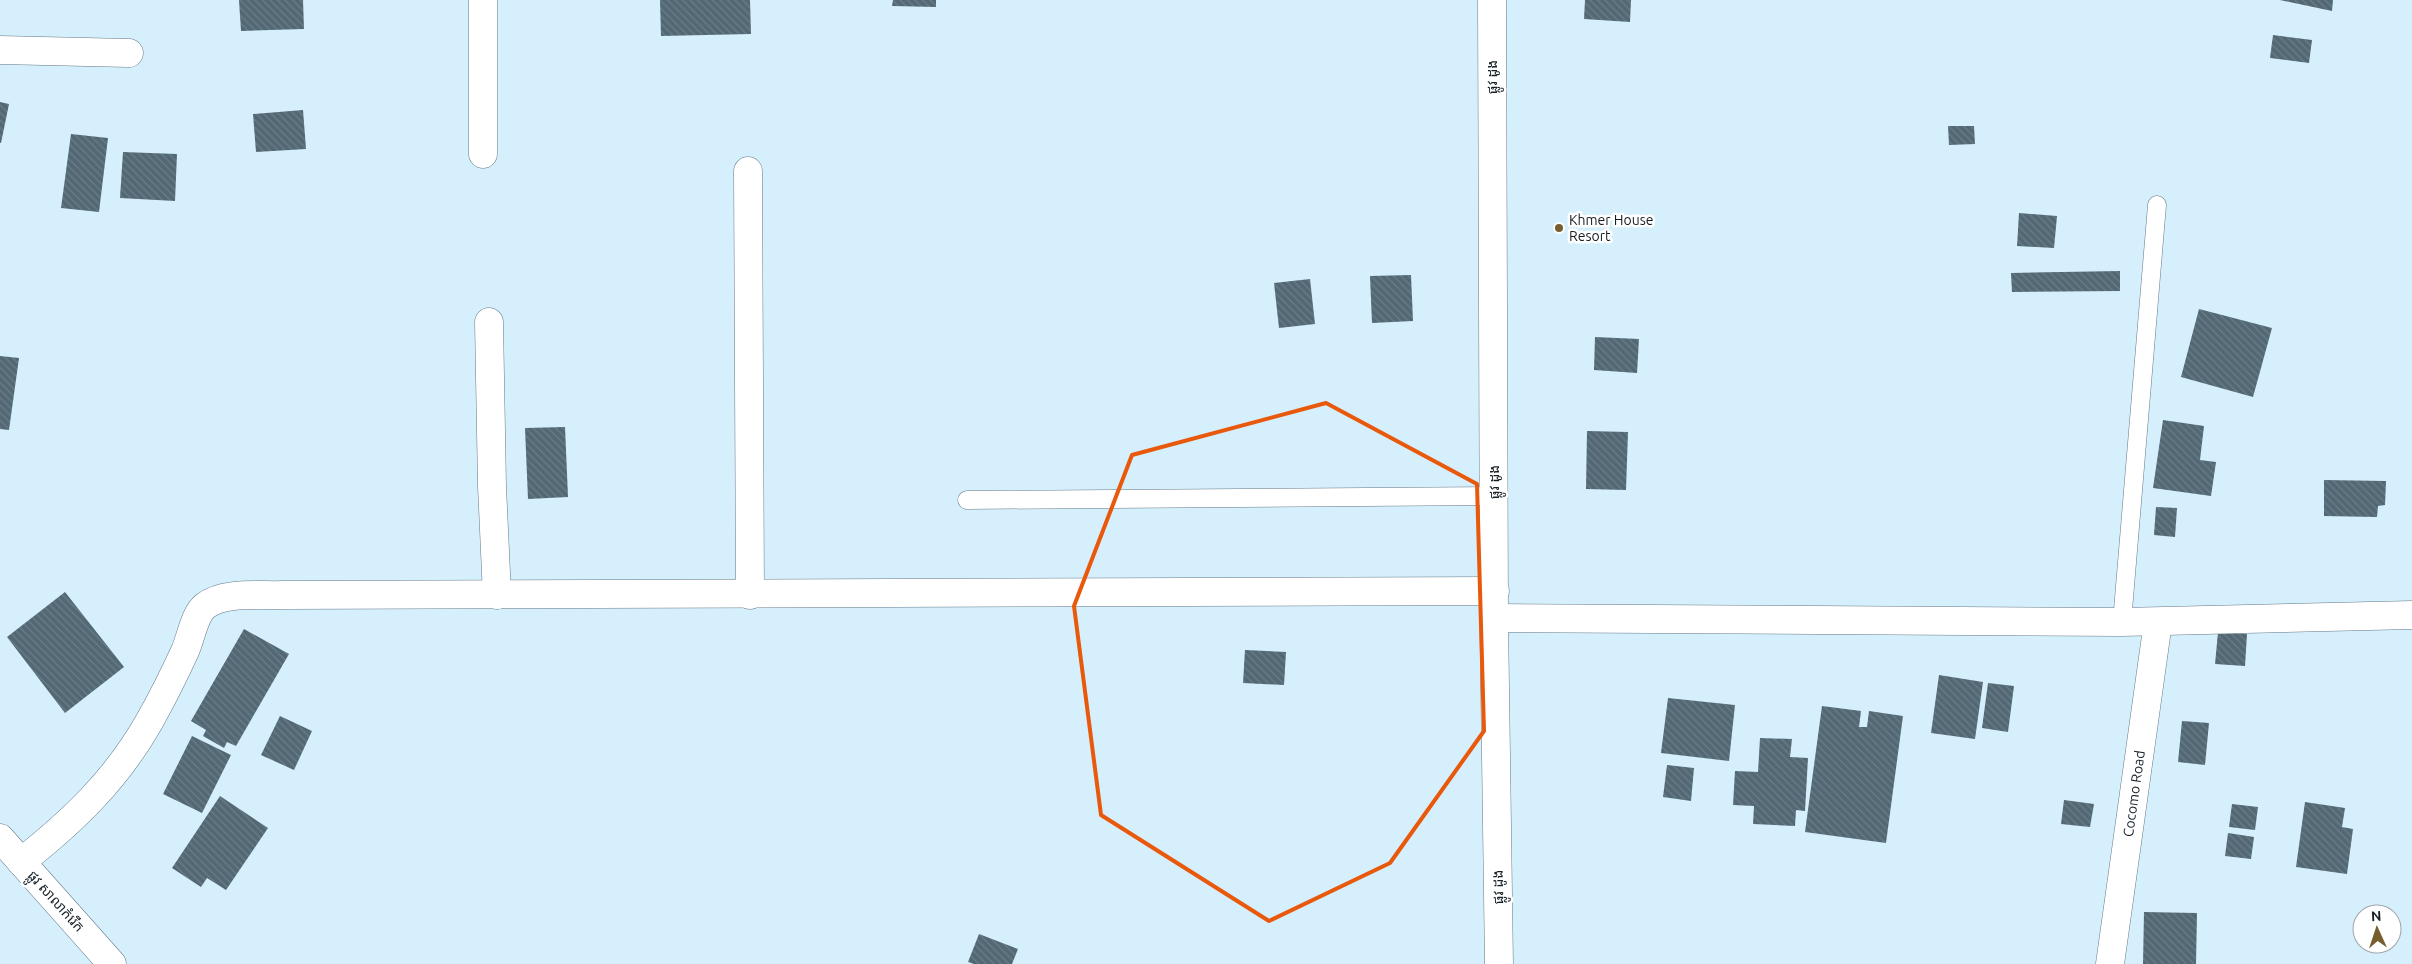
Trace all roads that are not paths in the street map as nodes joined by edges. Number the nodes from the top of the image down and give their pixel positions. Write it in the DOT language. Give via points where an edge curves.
graph roads {
  1 [pos="483,0"];
  2 [pos="1492,0"];
  3 [pos="0,50"];
  4 [pos="129,53"];
  5 [pos="483,154"];
  6 [pos="748,170"];
  7 [pos="2157,205"];
  8 [pos="489,322"];
  9 [pos="1494,496"];
  10 [pos="967,500"];
  11 [pos="497,595"];
  12 [pos="750,595"];
  13 [pos="1494,604"];
  14 [pos="2412,615"];
  15 [pos="2122,622"];
  16 [pos="2158,622"];
  17 [pos="0,838"];
  18 [pos="21,862"];
  19 [pos="112,964"];
  20 [pos="1499,964"];
  21 [pos="2110,964"];
  1 -- 5 [label="street"];
  2 -- 9 [label="street, ផ្លូវ ដូង"];
  3 -- 4 [label="street"];
  6 -- 12 [label="street"];
  7 -- 15 [label="lane"];
  8 -- 11 [label="street"];
  9 -- 10 [label="lane"];
  9 -- 13 [label="street, ផ្លូវ ដូង"];
  11 -- 12 [label="street"];
  11 -- 18 [label="street" via="283,595 231,597 207,604 148,723 124,758 98,794 65,827"];
  12 -- 13 [label="street"];
  13 -- 15 [label="street"];
  13 -- 20 [label="street, ផ្លូវ ដូង"];
  14 -- 16 [label="street"];
  15 -- 16 [label="street"];
  16 -- 21 [label="street, Cocomo Road"];
  17 -- 18 [label="street, ផ្លូវ សាលាកំរើក"];
  18 -- 19 [label="street, ផ្លូវ សាលាកំរើក"];
}
